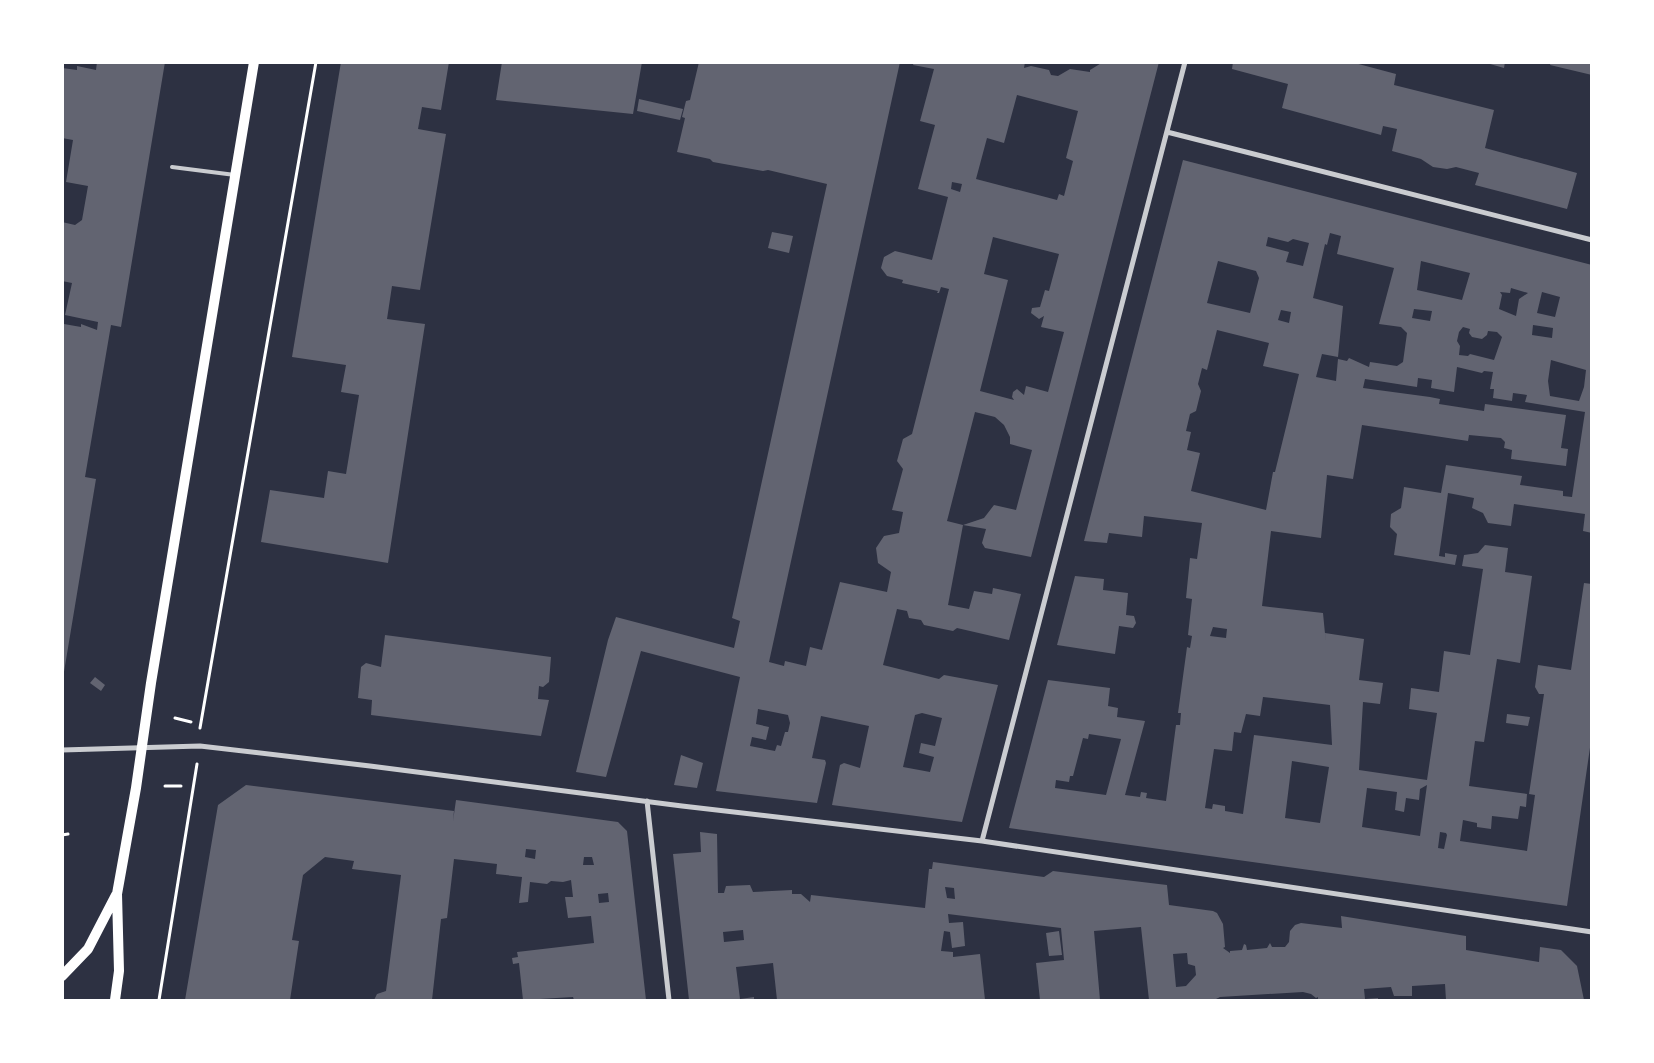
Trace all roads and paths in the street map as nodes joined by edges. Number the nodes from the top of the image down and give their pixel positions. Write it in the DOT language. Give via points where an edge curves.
graph roads {
  1 [pos="254,62"];
  2 [pos="316,62"];
  3 [pos="1185,62"];
  4 [pos="1167,132"];
  5 [pos="172,167"];
  6 [pos="235,175"];
  7 [pos="1592,240"];
  8 [pos="175,718"];
  9 [pos="191,722"];
  10 [pos="200,736"];
  11 [pos="142,746"];
  12 [pos="62,750"];
  13 [pos="197,767"];
  14 [pos="165,786"];
  15 [pos="181,786"];
  16 [pos="648,801"];
  17 [pos="68,834"];
  18 [pos="62,835"];
  19 [pos="982,841"];
  20 [pos="117,894"];
  21 [pos="1592,932"];
  22 [pos="62,976"];
  23 [pos="115,1000"];
  24 [pos="159,1000"];
  25 [pos="669,1000"];
  1 -- 6 [label="main road"];
  2 -- 10 [label="path"];
  3 -- 4 [label="street"];
  4 -- 7 [label="street"];
  4 -- 19 [label="street"];
  5 -- 6 [label="lane"];
  6 -- 11 [label="main road"];
  8 -- 9 [label="path"];
  11 -- 12 [label="street"];
  11 -- 16 [label="street" via="200,746"];
  11 -- 20 [label="main road"];
  13 -- 24 [label="path"];
  14 -- 15 [label="path"];
  16 -- 19 [label="street"];
  16 -- 25 [label="street"];
  17 -- 18 [label="path"];
  19 -- 21 [label="street"];
  20 -- 22 [label="main road" via="88,949"];
  20 -- 23 [label="main road" via="119,971"];
}
